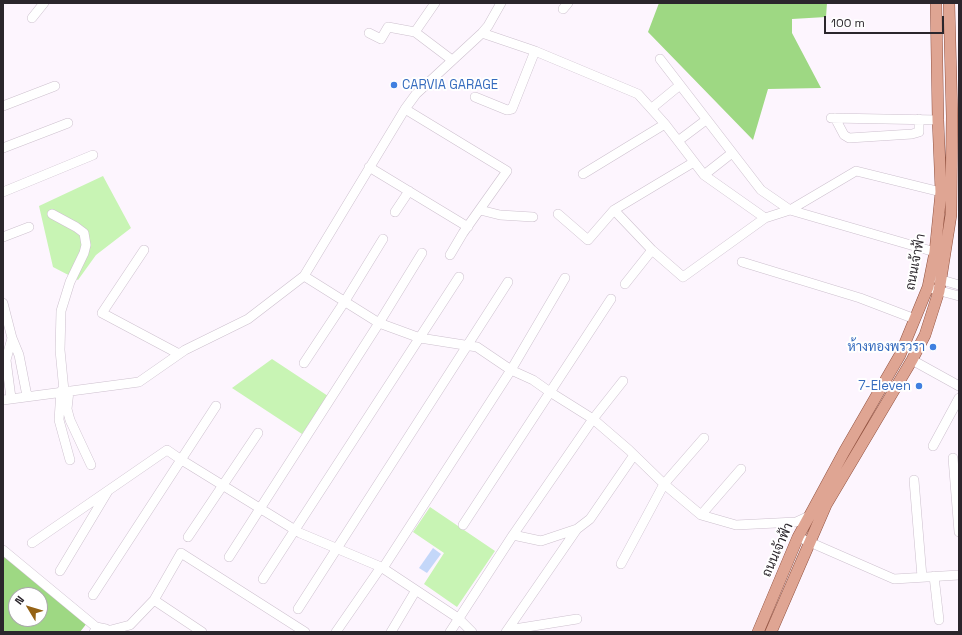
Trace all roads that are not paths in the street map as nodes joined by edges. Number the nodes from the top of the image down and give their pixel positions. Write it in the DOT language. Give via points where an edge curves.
graph roads {
  1 [pos="44,3"];
  2 [pos="435,3"];
  3 [pos="502,3"];
  4 [pos="936,3"];
  5 [pos="949,3"];
  6 [pos="32,18"];
  7 [pos="415,32"];
  8 [pos="369,33"];
  9 [pos="482,33"];
  10 [pos="535,51"];
  11 [pos="660,59"];
  12 [pos="452,60"];
  13 [pos="680,85"];
  14 [pos="55,86"];
  15 [pos="475,97"];
  16 [pos="3,106"];
  17 [pos="652,108"];
  18 [pos="405,109"];
  19 [pos="919,119"];
  20 [pos="706,120"];
  21 [pos="938,120"];
  22 [pos="68,123"];
  23 [pos="665,124"];
  24 [pos="955,128"];
  25 [pos="678,141"];
  26 [pos="3,148"];
  27 [pos="732,153"];
  28 [pos="93,155"];
  29 [pos="694,162"];
  30 [pos="369,167"];
  31 [pos="583,174"];
  32 [pos="704,175"];
  33 [pos="409,191"];
  34 [pos="3,192"];
  35 [pos="941,192"];
  36 [pos="480,210"];
  37 [pos="614,210"];
  38 [pos="790,210"];
  39 [pos="395,212"];
  40 [pos="52,214"];
  41 [pos="558,214"];
  42 [pos="533,217"];
  43 [pos="765,218"];
  44 [pos="29,227"];
  45 [pos="468,227"];
  46 [pos="3,237"];
  47 [pos="383,239"];
  48 [pos="144,250"];
  49 [pos="652,250"];
  50 [pos="935,252"];
  51 [pos="422,253"];
  52 [pos="450,255"];
  53 [pos="742,262"];
  54 [pos="304,276"];
  55 [pos="459,276"];
  56 [pos="565,278"];
  57 [pos="508,282"];
  58 [pos="929,282"];
  59 [pos="625,284"];
  60 [pos="940,285"];
  61 [pos="959,285"];
  62 [pos="959,296"];
  63 [pos="611,299"];
  64 [pos="345,301"];
  65 [pos="3,303"];
  66 [pos="915,319"];
  67 [pos="379,323"];
  68 [pos="8,333"];
  69 [pos="420,338"];
  70 [pos="467,346"];
  71 [pos="179,354"];
  72 [pos="912,360"];
  73 [pos="304,363"];
  74 [pos="511,370"];
  75 [pos="623,381"];
  76 [pos="959,386"];
  77 [pos="65,391"];
  78 [pos="550,392"];
  79 [pos="27,396"];
  80 [pos="959,398"];
  81 [pos="7,399"];
  82 [pos="216,406"];
  83 [pos="593,419"];
  84 [pos="258,433"];
  85 [pos="704,438"];
  86 [pos="933,446"];
  87 [pos="634,455"];
  88 [pos="953,458"];
  89 [pos="180,459"];
  90 [pos="70,460"];
  91 [pos="91,465"];
  92 [pos="741,469"];
  93 [pos="914,480"];
  94 [pos="664,484"];
  95 [pos="222,485"];
  96 [pos="109,488"];
  97 [pos="260,508"];
  98 [pos="701,516"];
  99 [pos="809,516"];
  100 [pos="463,525"];
  101 [pos="577,529"];
  102 [pos="296,530"];
  103 [pos="959,532"];
  104 [pos="513,535"];
  105 [pos="188,537"];
  106 [pos="798,537"];
  107 [pos="810,542"];
  108 [pos="32,543"];
  109 [pos="337,548"];
  110 [pos="3,550"];
  111 [pos="229,557"];
  112 [pos="621,564"];
  113 [pos="382,567"];
  114 [pos="60,571"];
  115 [pos="959,575"];
  116 [pos="934,576"];
  117 [pos="922,577"];
  118 [pos="264,579"];
  119 [pos="416,590"];
  120 [pos="93,596"];
  121 [pos="154,600"];
  122 [pos="298,609"];
  123 [pos="458,618"];
  124 [pos="577,619"];
  125 [pos="939,620"];
  126 [pos="111,631"];
  127 [pos="507,631"];
  128 [pos="94,632"];
  129 [pos="202,632"];
  130 [pos="306,632"];
  131 [pos="336,632"];
  132 [pos="391,632"];
  133 [pos="450,632"];
  134 [pos="472,632"];
  135 [pos="758,632"];
  136 [pos="771,632"];
  1 -- 6 [label="street"];
  2 -- 7 [label="street"];
  3 -- 9 [label="street"];
  4 -- 21 [label="main road, ถนนเจ้าฟ้า"];
  5 -- 24 [label="main road, ถนนเจ้าฟ้า"];
  7 -- 8 [label="street" via="388,27 381,39"];
  7 -- 12 [label="street"];
  9 -- 10 [label="street"];
  9 -- 12 [label="street"];
  10 -- 15 [label="street" via="512,109 507,110"];
  10 -- 17 [label="street" via="638,94"];
  11 -- 13 [label="street"];
  12 -- 18 [label="street" via="416,94"];
  13 -- 17 [label="street"];
  13 -- 20 [label="street"];
  14 -- 16 [label="street"];
  17 -- 23 [label="street"];
  18 -- 30 [label="street"];
  18 -- 36 [label="street" via="507,171"];
  19 -- 19 [label="street" via="833,118 844,135 849,138 912,134 919,132"];
  19 -- 21 [label="street"];
  20 -- 25 [label="street"];
  20 -- 27 [label="street"];
  21 -- 35 [label="main road, ถนนเจ้าฟ้า"];
  22 -- 26 [label="street"];
  23 -- 25 [label="street"];
  23 -- 31 [label="street"];
  24 -- 60 [label="main road, ถนนเจ้าฟ้า" via="951,214"];
  25 -- 29 [label="street"];
  27 -- 32 [label="street"];
  27 -- 38 [label="street" via="761,190"];
  28 -- 34 [label="street"];
  29 -- 32 [label="street"];
  29 -- 37 [label="street"];
  30 -- 33 [label="street"];
  30 -- 54 [label="street"];
  32 -- 43 [label="street"];
  33 -- 39 [label="street"];
  33 -- 45 [label="street"];
  35 -- 38 [label="street" via="856,171"];
  35 -- 50 [label="main road, ถนนเจ้าฟ้า"];
  36 -- 42 [label="street" via="500,215"];
  36 -- 45 [label="street"];
  37 -- 41 [label="street" via="588,240"];
  37 -- 49 [label="street"];
  38 -- 43 [label="street"];
  38 -- 50 [label="street"];
  40 -- 77 [label="street" via="84,233 86,245 61,311 60,350"];
  43 -- 49 [label="street" via="683,277"];
  44 -- 46 [label="street"];
  45 -- 52 [label="street"];
  47 -- 64 [label="street"];
  48 -- 71 [label="street" via="102,313"];
  49 -- 59 [label="street"];
  50 -- 58 [label="main road, ถนนเจ้าฟ้า"];
  51 -- 67 [label="street"];
  53 -- 66 [label="street" via="860,298"];
  54 -- 64 [label="street"];
  54 -- 71 [label="street" via="248,320"];
  55 -- 69 [label="street"];
  56 -- 74 [label="street"];
  57 -- 70 [label="street"];
  58 -- 60 [label="street"];
  58 -- 66 [label="main road, ถนนเจ้าฟ้า"];
  60 -- 61 [label="street"];
  60 -- 62 [label="street"];
  60 -- 72 [label="main road, ถนนเจ้าฟ้า" via="925,335"];
  63 -- 78 [label="street"];
  64 -- 67 [label="street"];
  64 -- 73 [label="street"];
  65 -- 68 [label="street"];
  66 -- 99 [label="main road, ถนนเจ้าฟ้า" via="900,355"];
  67 -- 69 [label="street"];
  67 -- 97 [label="street"];
  68 -- 79 [label="street" via="19,355"];
  68 -- 81 [label="street"];
  69 -- 70 [label="street"];
  69 -- 102 [label="street"];
  70 -- 74 [label="street" via="477,347"];
  70 -- 109 [label="street"];
  71 -- 77 [label="street" via="139,382"];
  72 -- 76 [label="street"];
  72 -- 107 [label="main road, ถนนเจ้าฟ้า" via="826,505"];
  74 -- 78 [label="street" via="533,380"];
  74 -- 113 [label="street"];
  75 -- 83 [label="street"];
  77 -- 79 [label="street"];
  77 -- 90 [label="street" via="59,420"];
  77 -- 91 [label="street" via="70,420"];
  78 -- 83 [label="street"];
  78 -- 100 [label="street"];
  79 -- 81 [label="street"];
  80 -- 86 [label="street"];
  82 -- 89 [label="street"];
  83 -- 87 [label="street"];
  83 -- 104 [label="street"];
  84 -- 95 [label="street"];
  85 -- 94 [label="street"];
  87 -- 94 [label="street"];
  87 -- 101 [label="street" via="590,519"];
  88 -- 103 [label="street"];
  89 -- 95 [label="street"];
  89 -- 96 [label="street" via="167,450"];
  89 -- 120 [label="street"];
  92 -- 98 [label="street"];
  93 -- 117 [label="street"];
  94 -- 98 [label="street"];
  94 -- 112 [label="street"];
  95 -- 97 [label="street"];
  95 -- 105 [label="street"];
  96 -- 108 [label="street"];
  96 -- 114 [label="street"];
  97 -- 102 [label="street"];
  97 -- 111 [label="street"];
  98 -- 99 [label="street" via="736,525 796,522"];
  99 -- 106 [label="main road, ถนนเจ้าฟ้า"];
  101 -- 104 [label="street" via="541,541"];
  101 -- 127 [label="street"];
  102 -- 109 [label="street"];
  102 -- 118 [label="street"];
  104 -- 123 [label="street"];
  106 -- 107 [label="street"];
  106 -- 135 [label="main road, ถนนเจ้าฟ้า"];
  107 -- 117 [label="street" via="894,579"];
  107 -- 136 [label="main road, ถนนเจ้าฟ้า"];
  109 -- 113 [label="street"];
  109 -- 122 [label="street"];
  110 -- 126 [label="street" via="96,627"];
  113 -- 119 [label="street"];
  113 -- 131 [label="street"];
  115 -- 116 [label="street"];
  116 -- 117 [label="street"];
  116 -- 125 [label="street"];
  119 -- 123 [label="street"];
  119 -- 132 [label="street"];
  121 -- 126 [label="street" via="130,625"];
  121 -- 129 [label="street"];
  121 -- 130 [label="street" via="181,553"];
  123 -- 133 [label="street"];
  123 -- 134 [label="street"];
  124 -- 127 [label="street"];
  126 -- 128 [label="street"];
}
